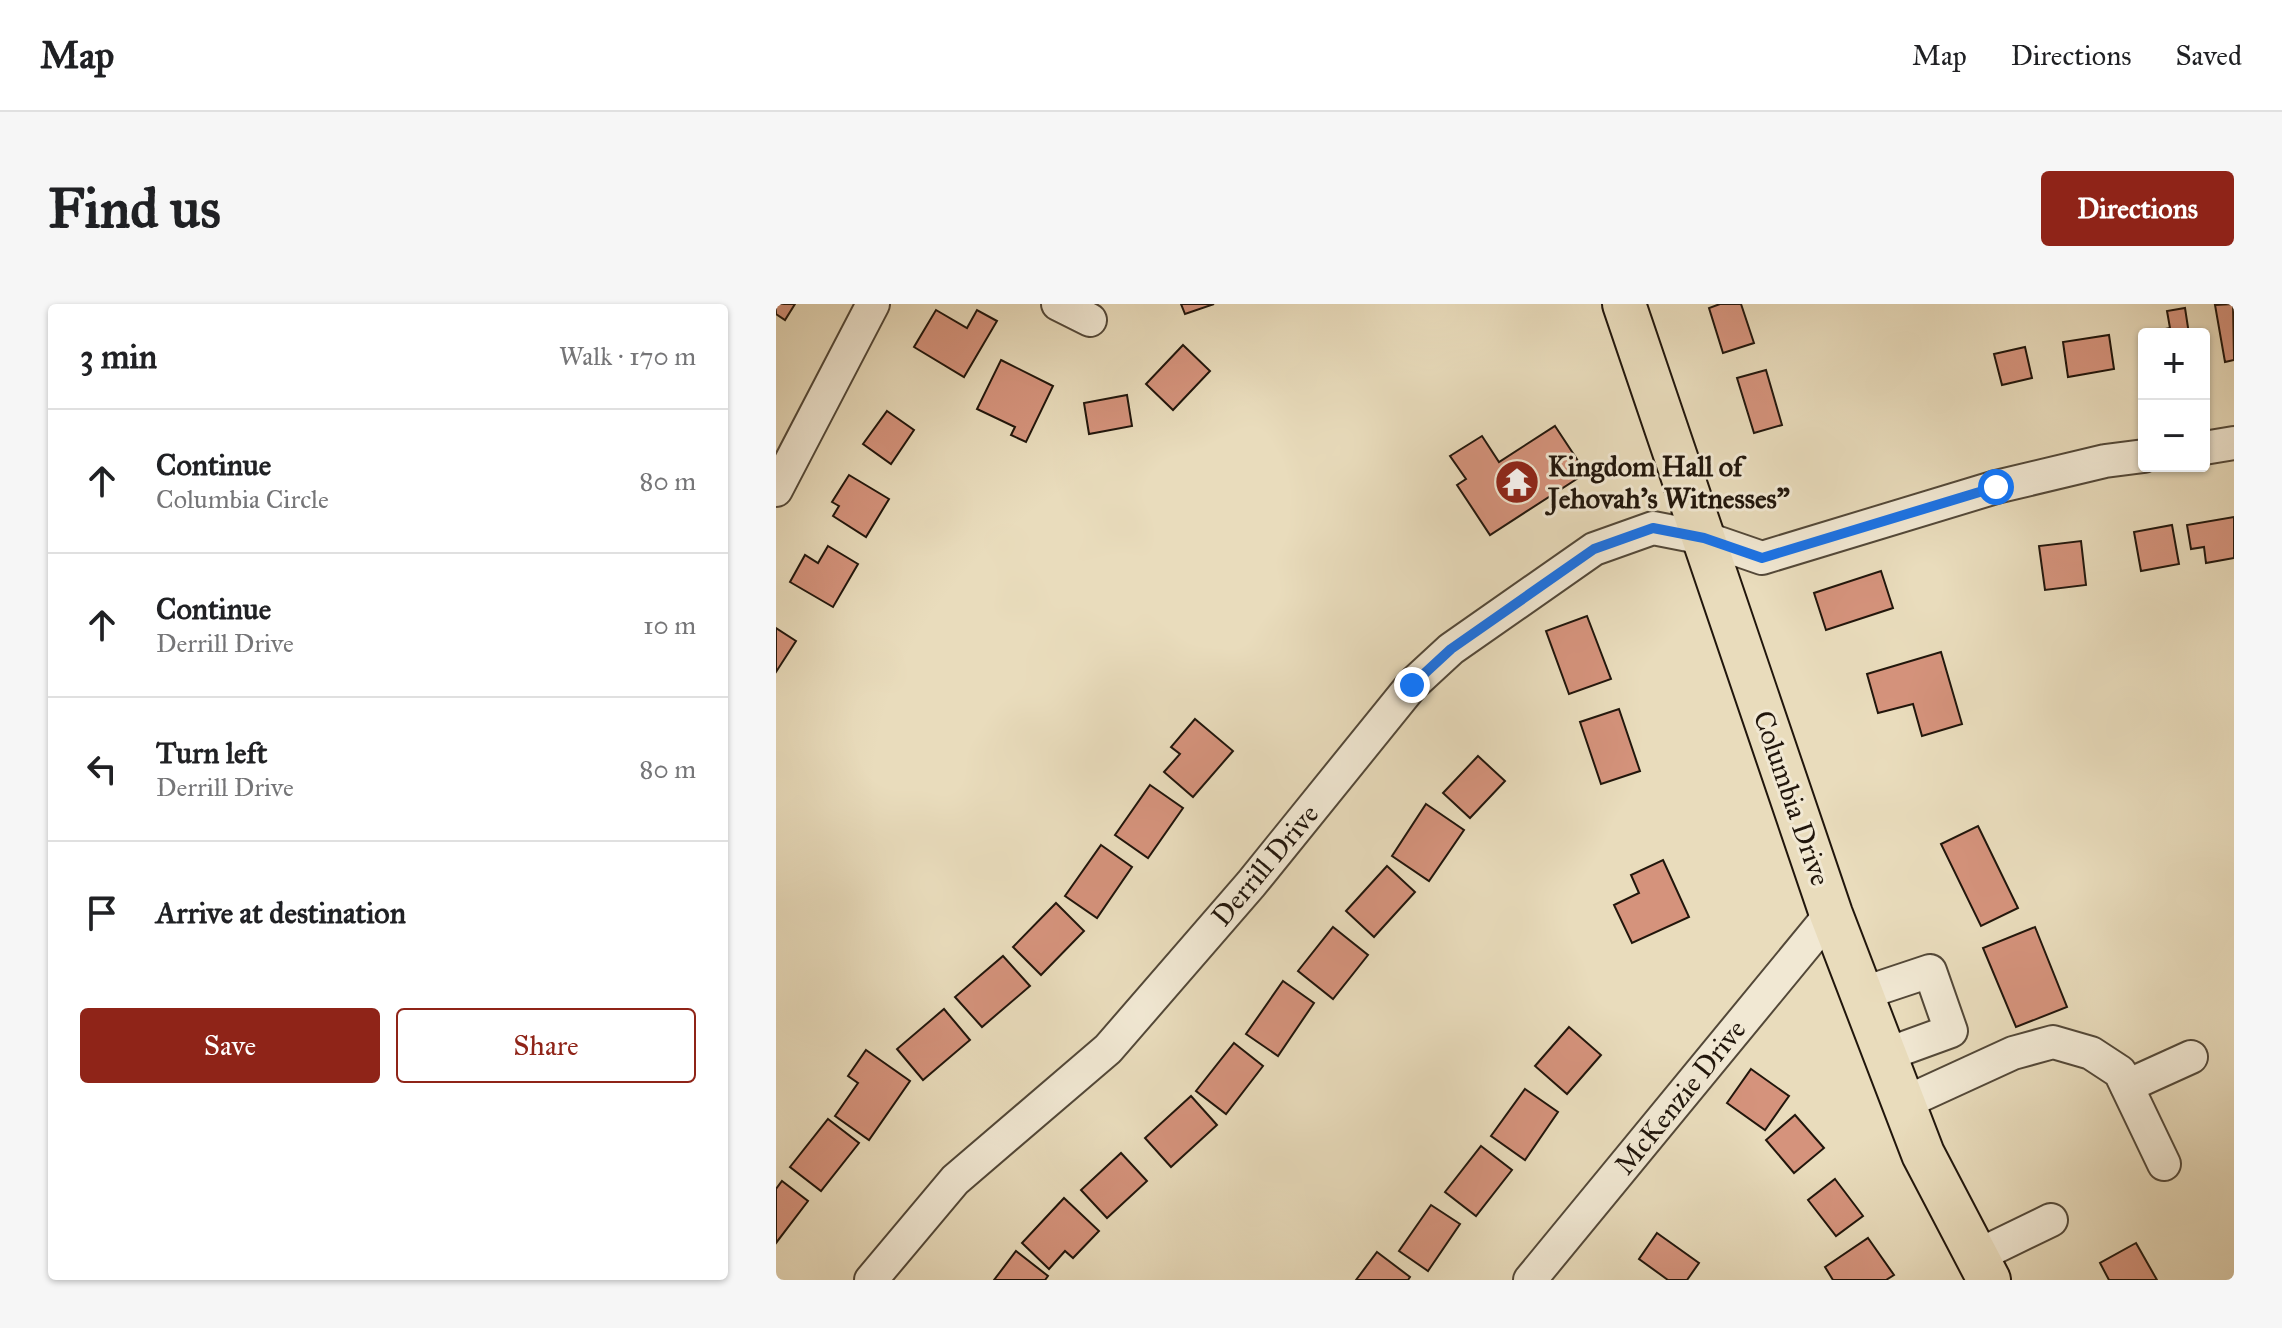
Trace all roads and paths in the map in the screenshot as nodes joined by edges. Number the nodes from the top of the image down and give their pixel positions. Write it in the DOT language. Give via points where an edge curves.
graph roads {
  1 [pos="873,304"];
  2 [pos="1058,304"];
  3 [pos="1624,304"];
  4 [pos="1090,320"];
  5 [pos="2234,443"];
  6 [pos="2210,447"];
  7 [pos="2138,457"];
  8 [pos="776,490"];
  9 [pos="1704,538"];
  10 [pos="1831,914"];
  11 [pos="1861,994"];
  12 [pos="1885,1055"];
  13 [pos="2191,1057"];
  14 [pos="2127,1086"];
  15 [pos="1904,1103"];
  16 [pos="2164,1164"];
  17 [pos="2051,1220"];
  18 [pos="1983,1268"];
  19 [pos="871,1280"];
  20 [pos="1530,1280"];
  1 -- 8 [label="street"];
  2 -- 4 [label="street"];
  3 -- 9 [label="main road, Columbia Drive"];
  5 -- 6 [label="street"];
  7 -- 9 [label="street, Derrill Drive" via="1996,487 1762,558"];
  9 -- 10 [label="main road, Columbia Drive"];
  9 -- 19 [label="street, Derrill Drive" via="1653,528 1594,549 1451,649 1412,685 1108,1049 955,1180"];
  10 -- 11 [label="main road, Columbia Drive"];
  10 -- 20 [label="street, McKenzie Drive"];
  11 -- 12 [label="main road, Columbia Drive"];
  11 -- 12 [label="street" via="1930,971 1951,1031"];
  12 -- 15 [label="main road, Columbia Drive"];
  13 -- 14 [label="street"];
  14 -- 15 [label="street" via="2120,1072 2091,1053 2053,1042 2013,1053"];
  14 -- 16 [label="street"];
  15 -- 18 [label="main road, Columbia Drive" via="1923,1154"];
  17 -- 18 [label="street"];
}
